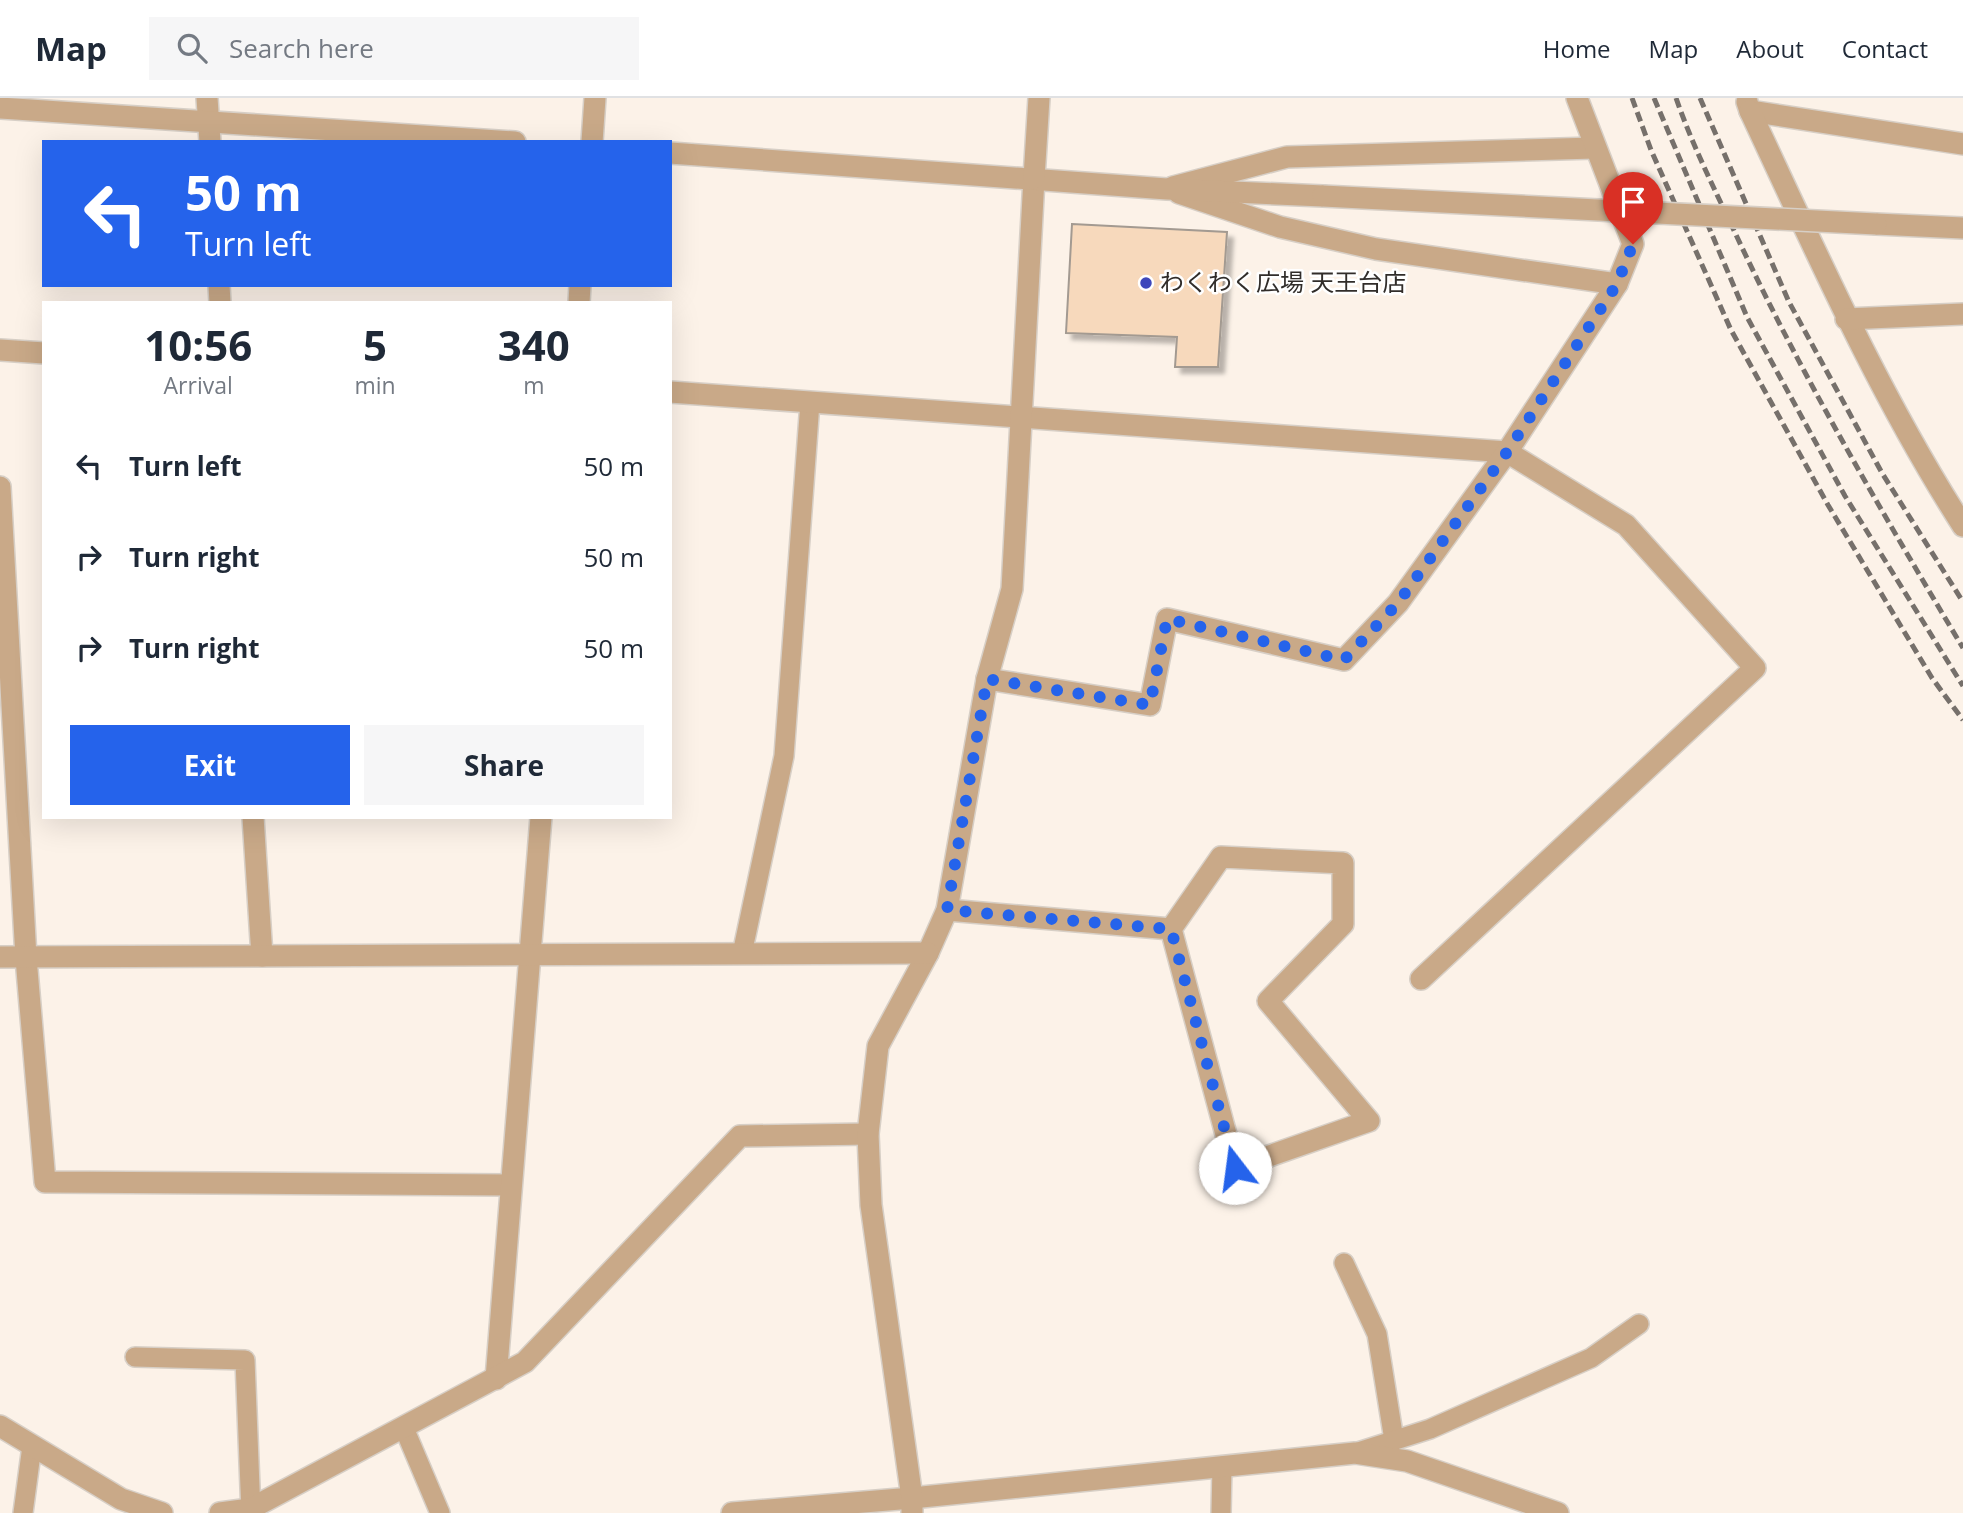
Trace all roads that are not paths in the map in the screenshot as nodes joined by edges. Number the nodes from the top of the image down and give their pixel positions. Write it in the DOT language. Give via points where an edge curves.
graph roads {
  1 [pos="207,98"];
  2 [pos="595,98"];
  3 [pos="1039,98"];
  4 [pos="1577,98"];
  5 [pos="1748,105"];
  6 [pos="0,108"];
  7 [pos="209,131"];
  8 [pos="459,140"];
  9 [pos="592,140"];
  10 [pos="1963,144"];
  11 [pos="1594,148"];
  12 [pos="672,153"];
  13 [pos="1034,178"];
  14 [pos="1167,189"];
  15 [pos="1963,228"];
  16 [pos="1617,284"];
  17 [pos="1963,314"];
  18 [pos="1846,319"];
  19 [pos="0,350"];
  20 [pos="42,353"];
  21 [pos="672,392"];
  22 [pos="810,402"];
  23 [pos="1022,416"];
  24 [pos="1507,452"];
  25 [pos="0,487"];
  26 [pos="1962,523"];
  27 [pos="987,679"];
  28 [pos="253,819"];
  29 [pos="541,819"];
  30 [pos="947,910"];
  31 [pos="1171,929"];
  32 [pos="928,953"];
  33 [pos="742,954"];
  34 [pos="531,955"];
  35 [pos="0,957"];
  36 [pos="261,957"];
  37 [pos="26,958"];
  38 [pos="1421,979"];
  39 [pos="868,1134"];
  40 [pos="512,1185"];
  41 [pos="1344,1263"];
  42 [pos="1639,1325"];
  43 [pos="135,1357"];
  44 [pos="496,1379"];
  45 [pos="0,1426"];
  46 [pos="404,1428"];
  47 [pos="1394,1440"];
  48 [pos="32,1446"];
  49 [pos="1355,1453"];
  50 [pos="1222,1466"];
  51 [pos="912,1505"];
  52 [pos="251,1511"];
  53 [pos="23,1513"];
  54 [pos="162,1513"];
  55 [pos="220,1513"];
  56 [pos="440,1513"];
  57 [pos="732,1513"];
  58 [pos="1221,1513"];
  59 [pos="1558,1513"];
  1 -- 7 [label="street"];
  2 -- 9 [label="street"];
  3 -- 13 [label="street"];
  4 -- 11 [label="street"];
  5 -- 10 [label="street"];
  5 -- 18 [label="street"];
  6 -- 7 [label="street"];
  7 -- 8 [label="street"];
  11 -- 14 [label="street" via="1287,157"];
  11 -- 16 [label="street" via="1633,244"];
  12 -- 13 [label="street"];
  13 -- 14 [label="street"];
  13 -- 23 [label="street"];
  14 -- 15 [label="street, bridge"];
  14 -- 16 [label="street" via="1280,227 1376,249"];
  16 -- 24 [label="street"];
  17 -- 18 [label="street"];
  18 -- 26 [label="street"];
  19 -- 20 [label="street"];
  21 -- 22 [label="street"];
  22 -- 23 [label="street"];
  22 -- 33 [label="lane" via="784,756"];
  23 -- 24 [label="street"];
  23 -- 27 [label="street" via="1012,589"];
  24 -- 27 [label="street" via="1398,603 1344,660 1167,619 1150,705"];
  24 -- 38 [label="street" via="1626,525 1755,668"];
  25 -- 37 [label="street"];
  27 -- 30 [label="street"];
  28 -- 36 [label="street"];
  29 -- 34 [label="street"];
  30 -- 31 [label="street"];
  30 -- 32 [label="street"];
  31 -- 31 [label="street" via="1221,857 1343,863 1343,924 1268,1001 1369,1121 1235,1168"];
  32 -- 33 [label="street"];
  32 -- 39 [label="street" via="878,1046"];
  33 -- 34 [label="street"];
  34 -- 36 [label="street"];
  34 -- 40 [label="street"];
  35 -- 37 [label="street"];
  36 -- 37 [label="street"];
  37 -- 40 [label="street" via="45,1182"];
  39 -- 44 [label="street" via="740,1136 525,1362"];
  39 -- 51 [label="street" via="871,1205"];
  40 -- 44 [label="street"];
  41 -- 47 [label="lane" via="1377,1334"];
  42 -- 47 [label="lane" via="1591,1358 1430,1429"];
  43 -- 52 [label="lane" via="245,1360"];
  44 -- 46 [label="street"];
  45 -- 48 [label="street"];
  46 -- 52 [label="street"];
  46 -- 56 [label="lane"];
  47 -- 49 [label="lane"];
  48 -- 53 [label="lane"];
  48 -- 54 [label="street" via="121,1499"];
  49 -- 50 [label="street"];
  49 -- 59 [label="street" via="1407,1461"];
  50 -- 51 [label="street"];
  50 -- 58 [label="lane"];
  51 -- 57 [label="street"];
  52 -- 55 [label="street"];
}
